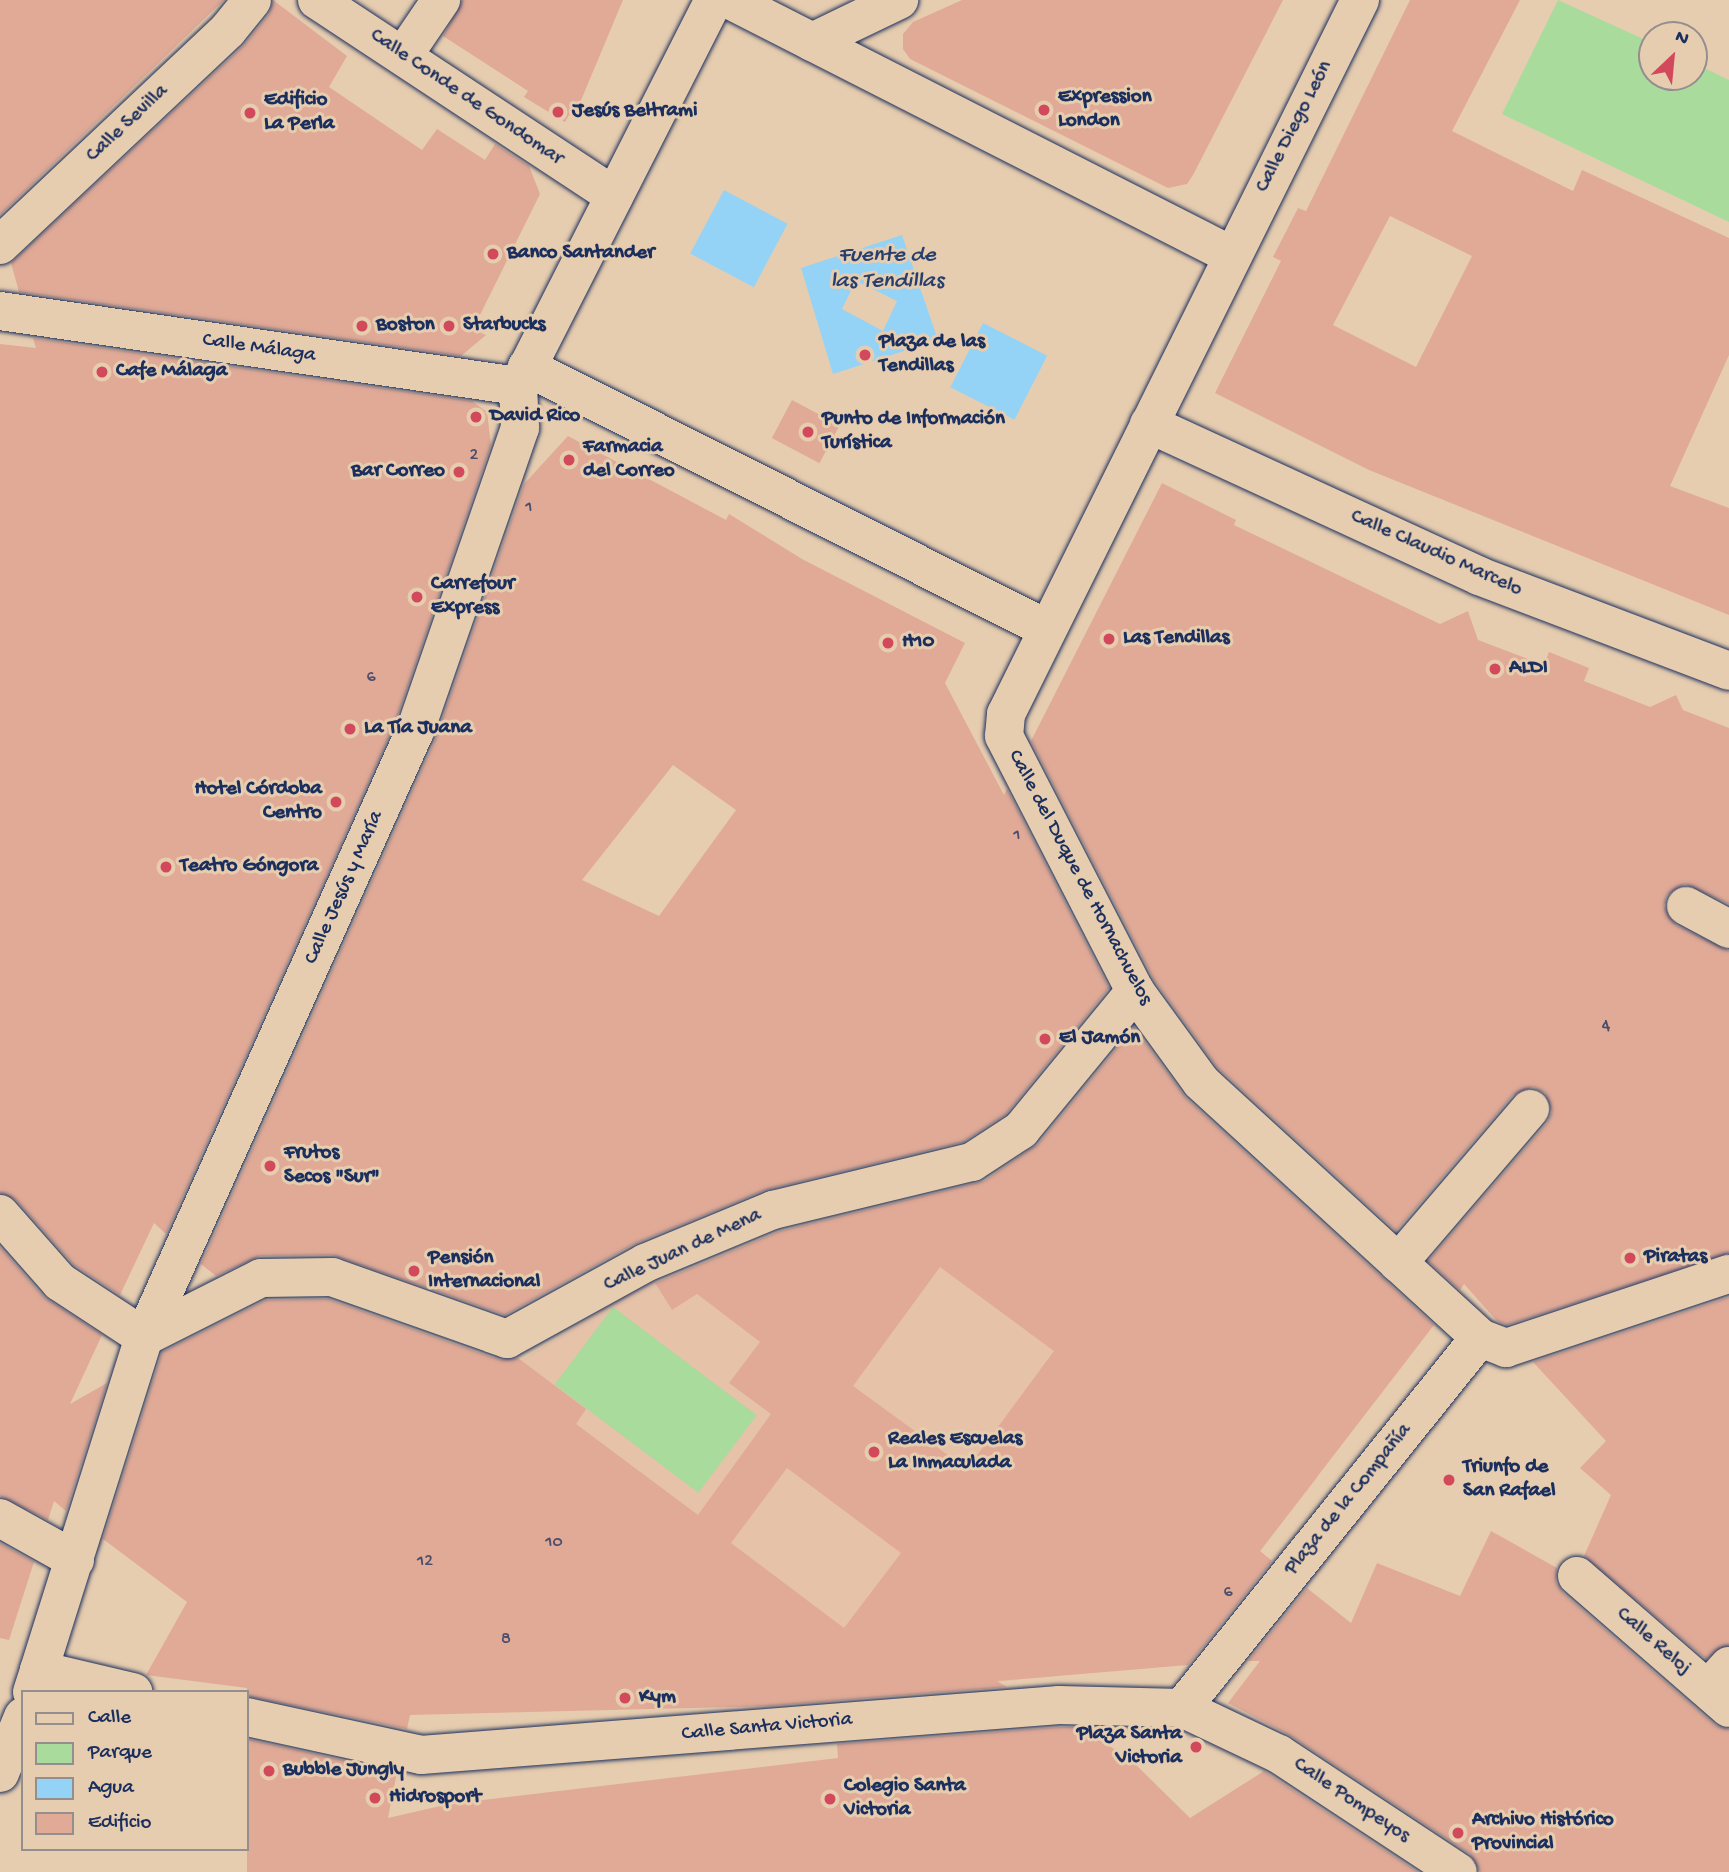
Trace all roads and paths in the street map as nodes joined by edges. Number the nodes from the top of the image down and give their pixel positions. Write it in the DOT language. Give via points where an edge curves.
graph roads {
  1 [pos="252,0"];
  2 [pos="317,0"];
  3 [pos="441,0"];
  4 [pos="714,0"];
  5 [pos="730,0"];
  6 [pos="900,0"];
  7 [pos="1360,0"];
  8 [pos="812,42"];
  9 [pos="403,55"];
  10 [pos="614,196"];
  11 [pos="0,245"];
  12 [pos="1231,255"];
  13 [pos="0,311"];
  14 [pos="522,376"];
  15 [pos="1149,424"];
  16 [pos="1047,629"];
  17 [pos="1729,671"];
  18 [pos="1686,906"];
  19 [pos="1729,929"];
  20 [pos="1135,991"];
  21 [pos="1530,1109"];
  22 [pos="0,1214"];
  23 [pos="1398,1263"];
  24 [pos="1729,1274"];
  25 [pos="144,1337"];
  26 [pos="1493,1343"];
  27 [pos="0,1518"];
  28 [pos="75,1560"];
  29 [pos="1577,1576"];
  30 [pos="35,1681"];
  31 [pos="1722,1688"];
  32 [pos="115,1690"];
  33 [pos="1191,1697"];
  34 [pos="248,1717"];
  35 [pos="21,1722"];
  36 [pos="0,1773"];
  37 [pos="1458,1872"];
  1 -- 11 [label="street, Calle Sevilla" via="228,30"];
  2 -- 9 [label="street, Calle Conde de Gondomar"];
  3 -- 9 [label="street"];
  4 -- 10 [label="street"];
  5 -- 8 [label="street"];
  6 -- 8 [label="street"];
  7 -- 12 [label="street, Calle Diego León"];
  8 -- 12 [label="street"];
  9 -- 10 [label="street, Calle Conde de Gondomar"];
  10 -- 14 [label="street"];
  12 -- 15 [label="street"];
  13 -- 14 [label="street, Calle Málaga"];
  14 -- 16 [label="street"];
  14 -- 25 [label="street, Calle Jesús y María" via="520,428 415,731"];
  15 -- 16 [label="street, Calle del Duque de Hornachuelos"];
  15 -- 17 [label="street, Calle Claudio Marcelo" via="1479,576"];
  16 -- 20 [label="street, Calle del Duque de Hornachuelos" via="1006,714 1004,736"];
  18 -- 19 [label="street"];
  20 -- 23 [label="street, Calle del Duque de Hornachuelos" via="1201,1082"];
  20 -- 25 [label="street, Calle Juan de Mena" via="1021,1130 972,1162 772,1210 645,1264 507,1339 332,1277 261,1278"];
  21 -- 23 [label="street"];
  22 -- 25 [label="street" via="60,1282"];
  23 -- 26 [label="street, Calle del Duque de Hornachuelos"];
  24 -- 26 [label="street"];
  25 -- 28 [label="street, Calle Jesús y María"];
  26 -- 33 [label="street, Plaza de la Compañía"];
  27 -- 28 [label="street"];
  28 -- 30 [label="street, Calle Jesús y María"];
  29 -- 31 [label="street, Calle Reloj"];
  30 -- 32 [label="street"];
  33 -- 34 [label="street, Calle Santa Victoria" via="409,1754"];
  33 -- 37 [label="street, Calle Pompeyos"];
  35 -- 36 [label="street"];
}
